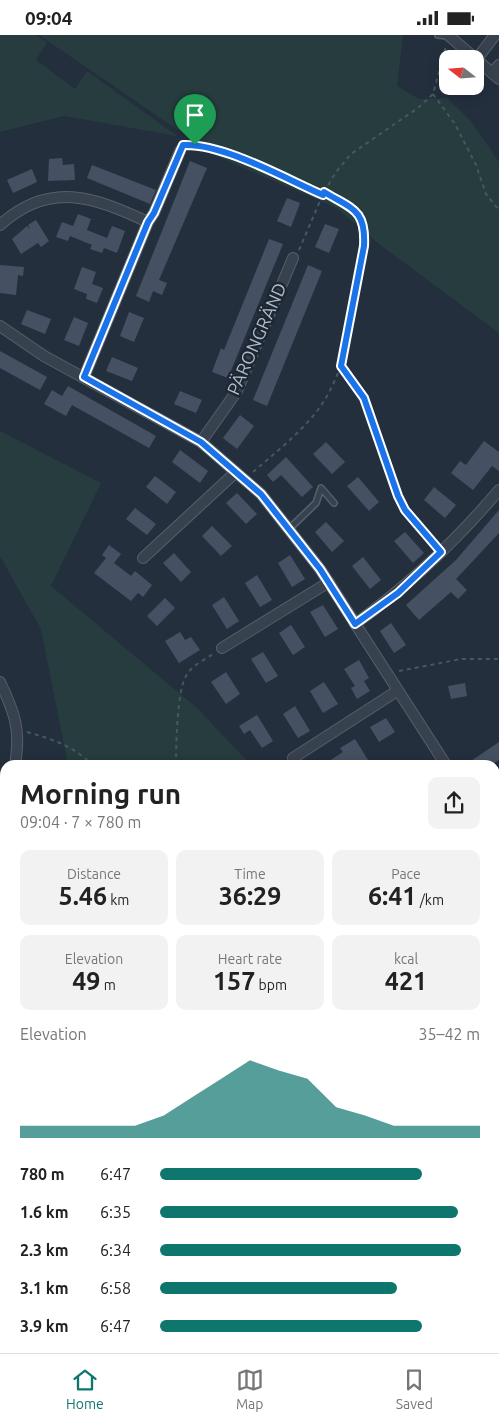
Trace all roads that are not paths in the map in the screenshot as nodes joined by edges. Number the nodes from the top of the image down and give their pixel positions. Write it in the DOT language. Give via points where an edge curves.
graph roads {
  1 [pos="445,35"];
  2 [pos="495,35"];
  3 [pos="464,50"];
  4 [pos="484,50"];
  5 [pos="499,65"];
  6 [pos="484,66"];
  7 [pos="496,76"];
  8 [pos="180,151"];
  9 [pos="148,222"];
  10 [pos="0,225"];
  11 [pos="293,258"];
  12 [pos="0,326"];
  13 [pos="84,377"];
  14 [pos="201,442"];
  15 [pos="236,472"];
  16 [pos="499,490"];
  17 [pos="334,503"];
  18 [pos="289,529"];
  19 [pos="143,558"];
  20 [pos="328,582"];
  21 [pos="355,624"];
  22 [pos="222,648"];
  23 [pos="0,682"];
  24 [pos="397,691"];
  25 [pos="293,758"];
  26 [pos="15,760"];
  27 [pos="443,760"];
  1 -- 3 [label="street"];
  2 -- 4 [label="street"];
  5 -- 7 [label="street"];
  6 -- 7 [label="street"];
  8 -- 9 [label="street"];
  9 -- 10 [label="street" via="99,201 69,195 46,198 23,208"];
  9 -- 13 [label="street"];
  11 -- 14 [label="street, PÄRONGRÄND" via="237,391"];
  12 -- 13 [label="street" via="44,356"];
  13 -- 14 [label="street"];
  14 -- 15 [label="street"];
  15 -- 18 [label="street" via="261,494"];
  15 -- 19 [label="street"];
  16 -- 21 [label="street" via="398,593"];
  17 -- 18 [label="lane" via="321,488 316,503"];
  18 -- 20 [label="street"];
  20 -- 21 [label="street"];
  20 -- 22 [label="street"];
  21 -- 24 [label="street"];
  23 -- 26 [label="street" via="14,710 18,729"];
  24 -- 25 [label="street"];
  24 -- 27 [label="street"];
}
